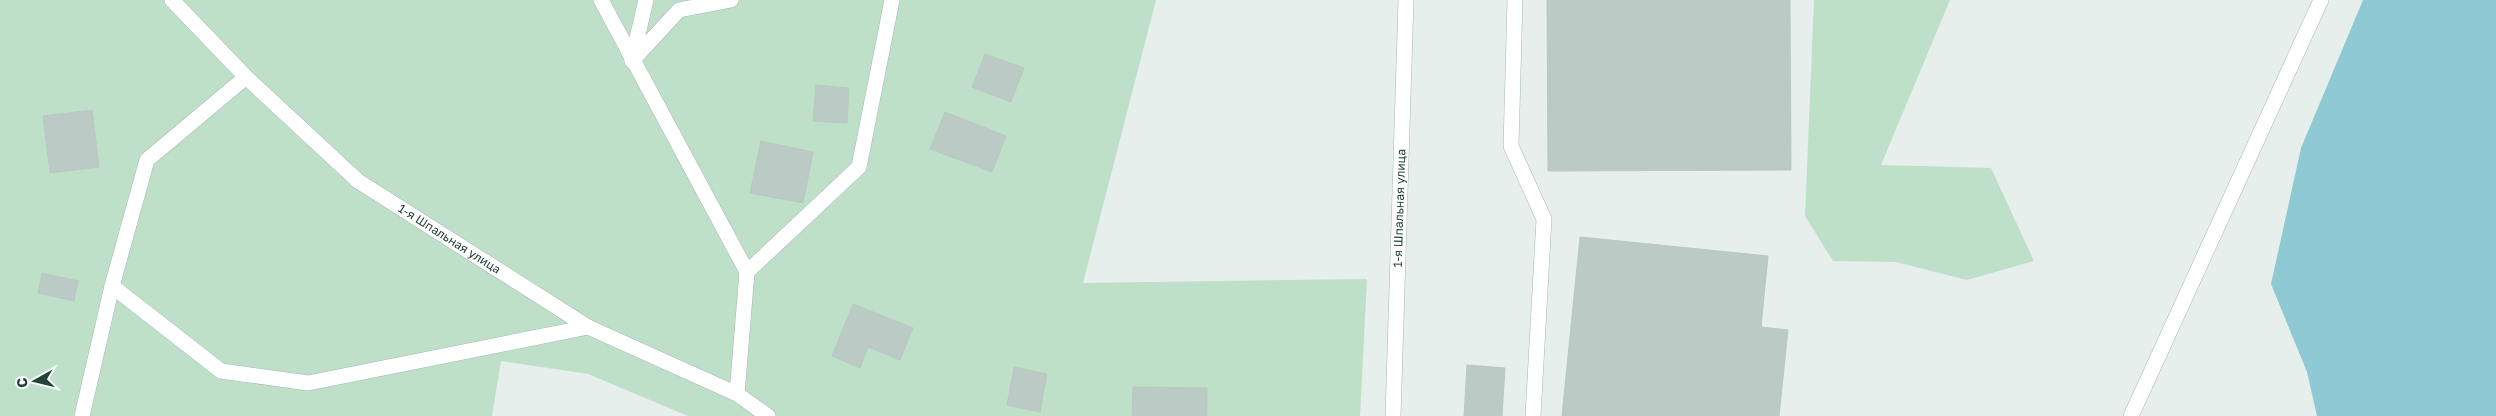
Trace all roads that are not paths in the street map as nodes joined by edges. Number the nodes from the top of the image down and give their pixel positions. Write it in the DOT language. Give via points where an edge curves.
graph roads {
  1 [pos="172,0"];
  2 [pos="601,0"];
  3 [pos="646,0"];
  4 [pos="731,0"];
  5 [pos="892,0"];
  6 [pos="1406,0"];
  7 [pos="1515,0"];
  8 [pos="2321,0"];
  9 [pos="632,62"];
  10 [pos="246,77"];
  11 [pos="747,272"];
  12 [pos="112,286"];
  13 [pos="588,327"];
  14 [pos="737,394"];
  15 [pos="82,416"];
  16 [pos="768,416"];
  17 [pos="1393,416"];
  18 [pos="1533,416"];
  19 [pos="2130,416"];
  1 -- 10 [label="street, 1-я Шпальная улица"];
  2 -- 9 [label="street"];
  3 -- 9 [label="street"];
  4 -- 9 [label="street" via="679,10"];
  5 -- 11 [label="street" via="859,167"];
  6 -- 17 [label="street, 1-я Шпальная улица"];
  7 -- 18 [label="street" via="1511,146 1544,220"];
  8 -- 19 [label="street"];
  9 -- 11 [label="street"];
  10 -- 12 [label="street" via="147,160"];
  10 -- 13 [label="street, 1-я Шпальная улица" via="358,181"];
  11 -- 14 [label="street"];
  12 -- 13 [label="street" via="221,371 308,383"];
  12 -- 15 [label="street"];
  13 -- 14 [label="street, 1-я Шпальная улица"];
  14 -- 16 [label="street, 1-я Шпальная улица"];
}
